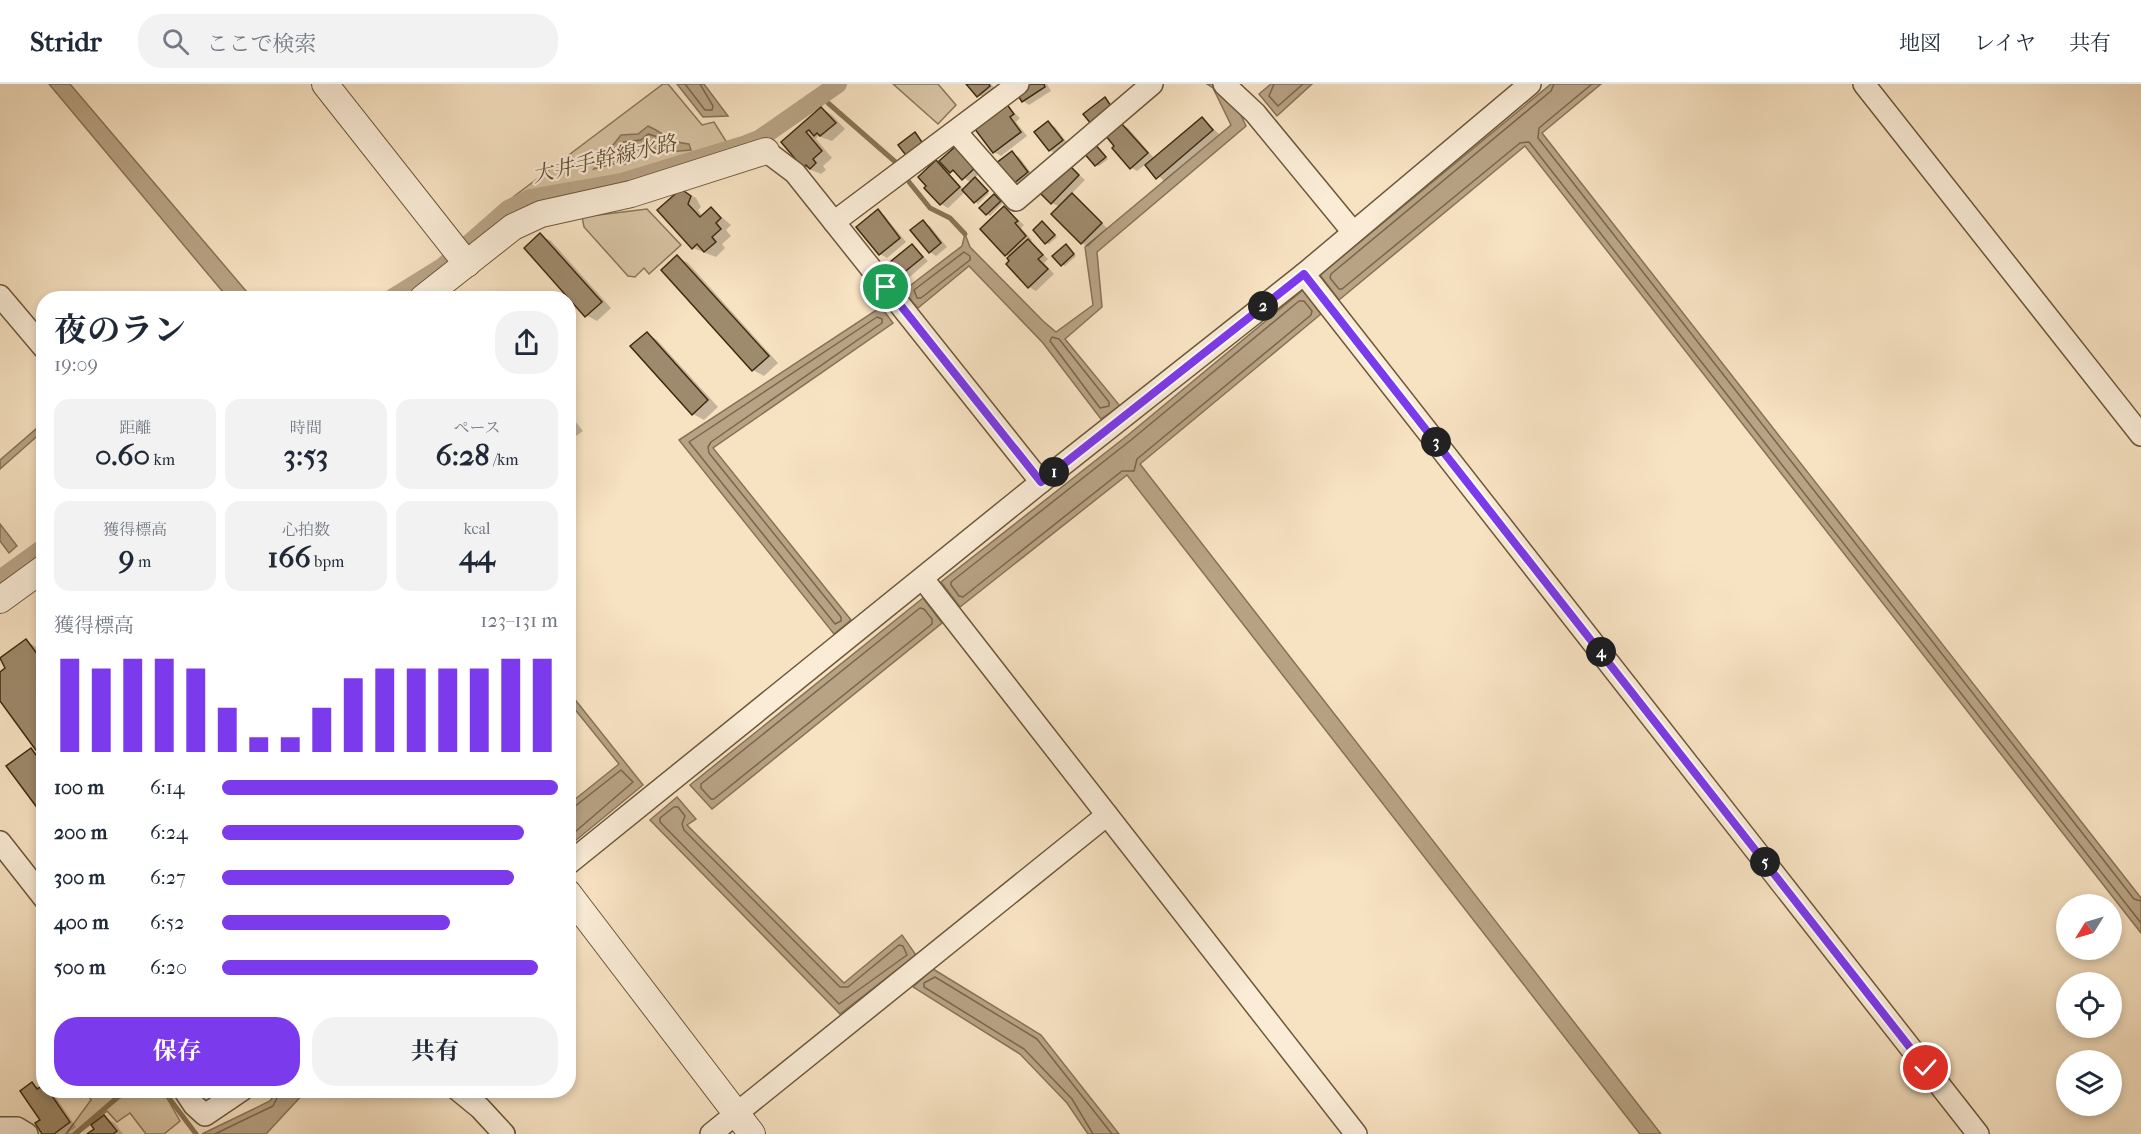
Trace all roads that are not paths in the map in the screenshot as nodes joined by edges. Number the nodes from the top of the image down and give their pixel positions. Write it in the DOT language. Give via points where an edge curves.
graph roads {
  1 [pos="325,84"];
  2 [pos="1018,84"];
  3 [pos="1152,84"];
  4 [pos="1224,84"];
  5 [pos="1530,84"];
  6 [pos="1864,84"];
  7 [pos="956,132"];
  8 [pos="765,151"];
  9 [pos="834,222"];
  10 [pos="1353,232"];
  11 [pos="461,257"];
  12 [pos="1304,274"];
  13 [pos="429,291"];
  14 [pos="0,296"];
  15 [pos="36,339"];
  16 [pos="2141,435"];
  17 [pos="1041,482"];
  18 [pos="36,574"];
  19 [pos="923,579"];
  20 [pos="0,600"];
  21 [pos="1107,814"];
  22 [pos="0,842"];
  23 [pos="576,858"];
  24 [pos="36,888"];
  25 [pos="576,903"];
  26 [pos="189,1098"];
  27 [pos="230,1098"];
  28 [pos="468,1098"];
  29 [pos="737,1114"];
  30 [pos="0,1128"];
  31 [pos="27,1134"];
  32 [pos="504,1134"];
  33 [pos="711,1134"];
  34 [pos="752,1134"];
  35 [pos="1356,1134"];
  36 [pos="1978,1134"];
  1 -- 11 [label="street"];
  2 -- 7 [label="street"];
  3 -- 7 [label="street" via="1016,200"];
  4 -- 10 [label="street" via="1255,113"];
  5 -- 10 [label="street"];
  6 -- 16 [label="street"];
  7 -- 9 [label="street"];
  8 -- 9 [label="street" via="795,173"];
  8 -- 11 [label="street" via="631,194 542,214"];
  9 -- 17 [label="street"];
  10 -- 12 [label="street"];
  11 -- 13 [label="street"];
  12 -- 17 [label="street"];
  12 -- 36 [label="street"];
  14 -- 15 [label="street"];
  17 -- 19 [label="street"];
  18 -- 20 [label="street"];
  19 -- 21 [label="street"];
  19 -- 23 [label="street"];
  21 -- 29 [label="street"];
  21 -- 35 [label="street"];
  22 -- 24 [label="street"];
  25 -- 29 [label="street"];
  26 -- 27 [label="street" via="205,1115"];
  28 -- 32 [label="street"];
  29 -- 33 [label="street"];
  29 -- 34 [label="street"];
  30 -- 31 [label="street" via="17,1128"];
}
